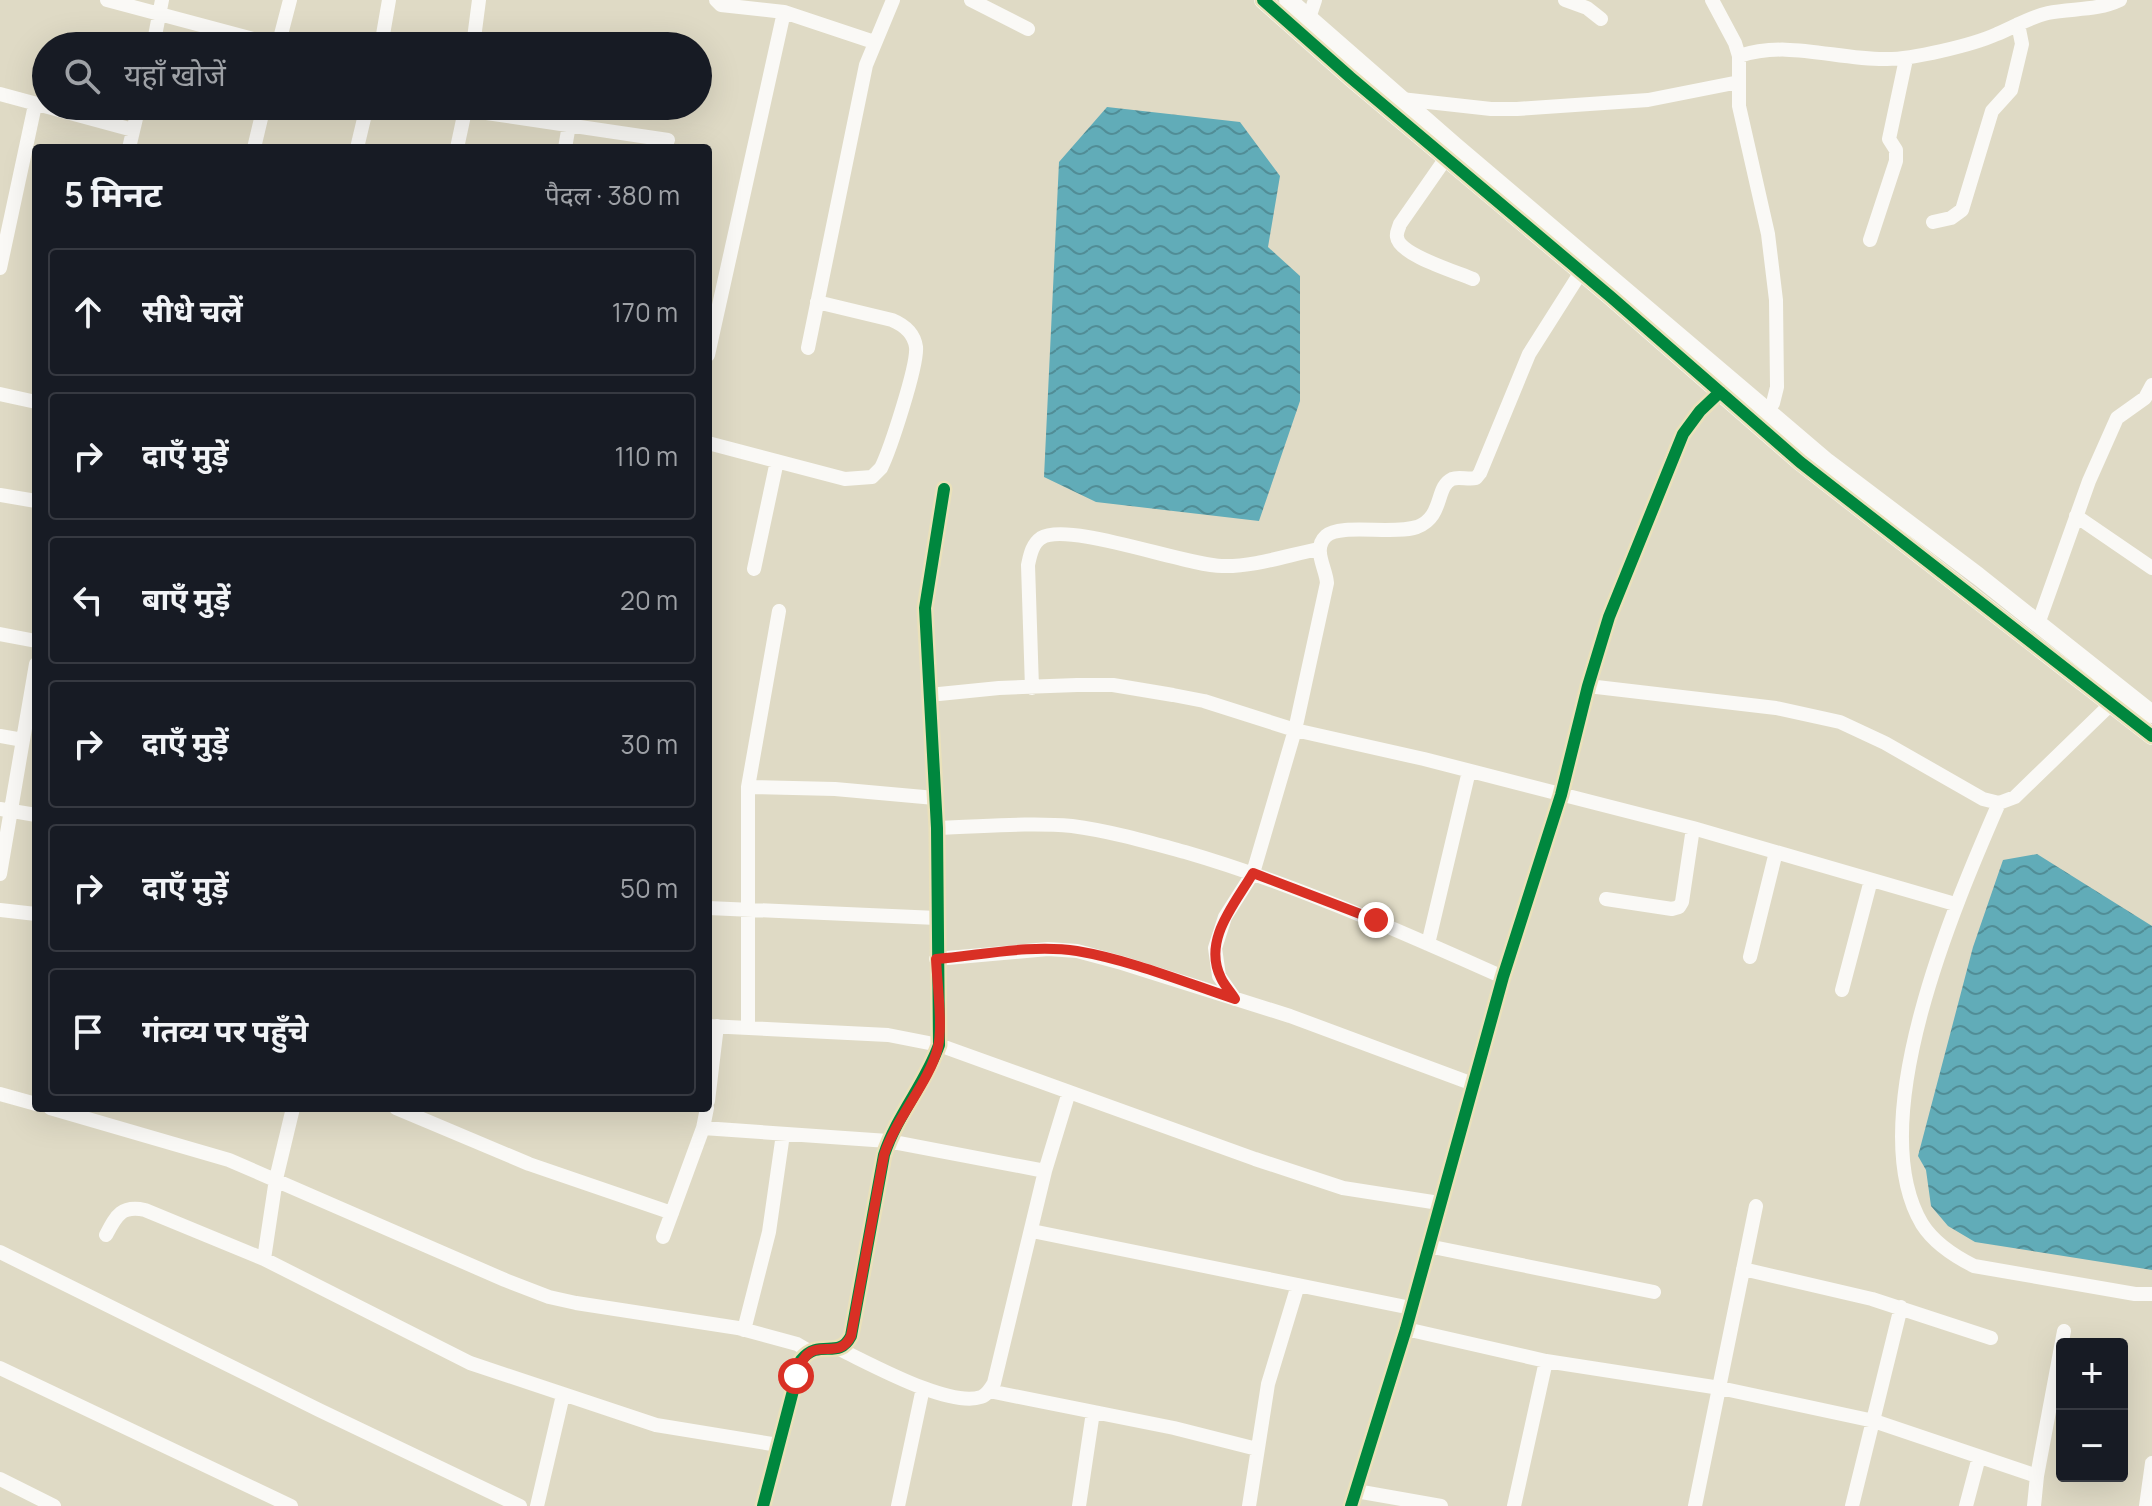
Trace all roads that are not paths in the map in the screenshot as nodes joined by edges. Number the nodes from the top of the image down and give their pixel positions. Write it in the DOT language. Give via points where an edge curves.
graph roads {
  1 [pos="107,0"];
  2 [pos="290,0"];
  3 [pos="389,0"];
  4 [pos="479,0"];
  5 [pos="716,0"];
  6 [pos="893,0"];
  7 [pos="971,0"];
  8 [pos="1263,0"];
  9 [pos="1288,0"];
  10 [pos="1565,0"];
  11 [pos="1712,0"];
  12 [pos="2120,0"];
  13 [pos="161,7"];
  14 [pos="1312,9"];
  15 [pos="784,12"];
  16 [pos="1601,19"];
  17 [pos="2018,24"];
  18 [pos="1028,29"];
  19 [pos="156,32"];
  20 [pos="237,32"];
  21 [pos="282,32"];
  22 [pos="383,32"];
  23 [pos="475,32"];
  24 [pos="874,42"];
  25 [pos="1739,56"];
  26 [pos="1906,59"];
  27 [pos="1739,82"];
  28 [pos="0,94"];
  29 [pos="1401,99"];
  30 [pos="32,104"];
  31 [pos="32,119"];
  32 [pos="94,120"];
  33 [pos="136,120"];
  34 [pos="261,120"];
  35 [pos="364,120"];
  36 [pos="460,120"];
  37 [pos="539,120"];
  38 [pos="569,125"];
  39 [pos="133,130"];
  40 [pos="668,140"];
  41 [pos="130,144"];
  42 [pos="255,144"];
  43 [pos="358,144"];
  44 [pos="457,144"];
  45 [pos="566,144"];
  46 [pos="1446,158"];
  47 [pos="1933,222"];
  48 [pos="1870,240"];
  49 [pos="0,268"];
  50 [pos="1581,272"];
  51 [pos="1473,279"];
  52 [pos="817,302"];
  53 [pos="712,337"];
  54 [pos="808,348"];
  55 [pos="2152,385"];
  56 [pos="1720,392"];
  57 [pos="0,394"];
  58 [pos="32,401"];
  59 [pos="1762,418"];
  60 [pos="712,444"];
  61 [pos="777,461"];
  62 [pos="944,489"];
  63 [pos="0,495"];
  64 [pos="32,500"];
  65 [pos="2076,516"];
  66 [pos="1319,549"];
  67 [pos="2152,568"];
  68 [pos="754,569"];
  69 [pos="779,611"];
  70 [pos="2038,624"];
  71 [pos="0,634"];
  72 [pos="32,640"];
  73 [pos="1588,686"];
  74 [pos="1032,688"];
  75 [pos="929,695"];
  76 [pos="32,701"];
  77 [pos="2112,703"];
  78 [pos="2152,714"];
  79 [pos="1295,730"];
  80 [pos="0,736"];
  81 [pos="2152,736"];
  82 [pos="23,740"];
  83 [pos="1469,771"];
  84 [pos="748,787"];
  85 [pos="1561,795"];
  86 [pos="935,798"];
  87 [pos="1999,803"];
  88 [pos="5,810"];
  89 [pos="32,814"];
  90 [pos="937,828"];
  91 [pos="1693,828"];
  92 [pos="1776,852"];
  93 [pos="1253,873"];
  94 [pos="0,874"];
  95 [pos="1871,880"];
  96 [pos="1606,899"];
  97 [pos="1955,904"];
  98 [pos="712,908"];
  99 [pos="0,910"];
  100 [pos="747,911"];
  101 [pos="32,914"];
  102 [pos="937,918"];
  103 [pos="1428,944"];
  104 [pos="1750,957"];
  105 [pos="936,959"];
  106 [pos="1503,977"];
  107 [pos="1842,990"];
  108 [pos="1235,999"];
  109 [pos="712,1026"];
  110 [pos="748,1027"];
  111 [pos="939,1045"];
  112 [pos="1473,1084"];
  113 [pos="1069,1092"];
  114 [pos="0,1094"];
  115 [pos="32,1103"];
  116 [pos="64,1112"];
  117 [pos="292,1112"];
  118 [pos="406,1112"];
  119 [pos="706,1112"];
  120 [pos="703,1128"];
  121 [pos="783,1134"];
  122 [pos="888,1141"];
  123 [pos="1045,1171"];
  124 [pos="276,1179"];
  125 [pos="1439,1203"];
  126 [pos="1756,1206"];
  127 [pos="672,1213"];
  128 [pos="1032,1231"];
  129 [pos="106,1235"];
  130 [pos="663,1237"];
  131 [pos="1428,1246"];
  132 [pos="0,1252"];
  133 [pos="264,1259"];
  134 [pos="1743,1269"];
  135 [pos="1298,1285"];
  136 [pos="1654,1292"];
  137 [pos="2152,1294"];
  138 [pos="1901,1307"];
  139 [pos="1411,1308"];
  140 [pos="1406,1329"];
  141 [pos="744,1330"];
  142 [pos="2064,1331"];
  143 [pos="1991,1338"];
  144 [pos="839,1349"];
  145 [pos="809,1351"];
  146 [pos="1546,1361"];
  147 [pos="0,1368"];
  148 [pos="923,1388"];
  149 [pos="1720,1388"];
  150 [pos="989,1391"];
  151 [pos="563,1395"];
  152 [pos="1093,1412"];
  153 [pos="1874,1421"];
  154 [pos="778,1445"];
  155 [pos="1257,1449"];
  156 [pos="1979,1457"];
  157 [pos="2152,1463"];
  158 [pos="2037,1476"];
  159 [pos="0,1479"];
  160 [pos="1356,1491"];
  161 [pos="54,1506"];
  162 [pos="291,1506"];
  163 [pos="520,1506"];
  164 [pos="537,1506"];
  165 [pos="763,1506"];
  166 [pos="898,1506"];
  167 [pos="1079,1506"];
  168 [pos="1249,1506"];
  169 [pos="1351,1506"];
  170 [pos="1441,1506"];
  171 [pos="1514,1506"];
  172 [pos="1695,1506"];
  173 [pos="1852,1506"];
  174 [pos="1966,1506"];
  175 [pos="2034,1506"];
  176 [pos="2146,1506"];
  1 -- 13 [label="street"];
  2 -- 21 [label="street"];
  3 -- 22 [label="street"];
  4 -- 23 [label="street"];
  5 -- 15 [label="street" via="721,5"];
  6 -- 24 [label="street"];
  7 -- 18 [label="street"];
  8 -- 46 [label="street"];
  9 -- 14 [label="street"];
  10 -- 16 [label="street"];
  11 -- 25 [label="street"];
  12 -- 17 [label="street"];
  13 -- 19 [label="street"];
  13 -- 20 [label="street"];
  14 -- 29 [label="street"];
  15 -- 24 [label="street"];
  15 -- 53 [label="street"];
  17 -- 26 [label="street" via="1995,36"];
  17 -- 47 [label="street" via="2022,44 2011,90 1992,111 1962,210"];
  24 -- 52 [label="street"];
  25 -- 26 [label="street" via="1790,48"];
  25 -- 27 [label="street"];
  26 -- 48 [label="street" via="1889,139 1896,161"];
  27 -- 29 [label="street" via="1648,100 1517,109"];
  27 -- 59 [label="street" via="1739,106 1768,234 1776,300 1777,387"];
  28 -- 30 [label="street"];
  29 -- 59 [label="street"];
  31 -- 49 [label="street"];
  32 -- 39 [label="street"];
  33 -- 39 [label="street"];
  34 -- 42 [label="street"];
  35 -- 43 [label="street"];
  36 -- 44 [label="street"];
  37 -- 38 [label="street"];
  38 -- 40 [label="street"];
  38 -- 45 [label="street"];
  39 -- 41 [label="street"];
  46 -- 50 [label="street"];
  46 -- 51 [label="street" via="1397,236 1410,253"];
  50 -- 56 [label="street"];
  50 -- 66 [label="street" via="1529,354 1476,478 1445,485 1432,518 1418,527 1341,530 1322,539"];
  52 -- 54 [label="street"];
  52 -- 61 [label="street" via="902,324 912,335 916,358 886,459 872,477 845,479"];
  55 -- 65 [label="street" via="2145,398 2117,418"];
  56 -- 59 [label="street"];
  56 -- 73 [label="street" via="1691,421 1674,453"];
  57 -- 58 [label="street"];
  59 -- 70 [label="street"];
  59 -- 77 [label="street" via="1800,462"];
  60 -- 61 [label="street"];
  61 -- 68 [label="street"];
  62 -- 75 [label="street" via="927,585"];
  63 -- 64 [label="street"];
  65 -- 67 [label="street"];
  65 -- 70 [label="street"];
  66 -- 74 [label="street" via="1223,566 1084,538 1039,539 1028,565"];
  66 -- 79 [label="street" via="1327,583"];
  69 -- 84 [label="street"];
  70 -- 78 [label="street"];
  71 -- 72 [label="street"];
  73 -- 85 [label="street"];
  73 -- 87 [label="street" via="1776,708 1840,722"];
  74 -- 75 [label="street"];
  74 -- 79 [label="street" via="1113,685 1148,690 1204,701"];
  75 -- 86 [label="street"];
  76 -- 82 [label="street"];
  77 -- 81 [label="street"];
  77 -- 87 [label="street" via="2015,797"];
  79 -- 83 [label="street"];
  79 -- 93 [label="street"];
  80 -- 82 [label="street"];
  82 -- 88 [label="street"];
  83 -- 85 [label="street"];
  83 -- 103 [label="street"];
  84 -- 86 [label="street"];
  84 -- 100 [label="street"];
  85 -- 91 [label="street"];
  85 -- 106 [label="street"];
  86 -- 90 [label="street"];
  87 -- 97 [label="street"];
  88 -- 89 [label="street"];
  88 -- 94 [label="street"];
  90 -- 93 [label="street" via="1069,826"];
  90 -- 102 [label="street"];
  91 -- 92 [label="street"];
  91 -- 96 [label="street" via="1679,907"];
  92 -- 95 [label="street"];
  92 -- 104 [label="street"];
  93 -- 103 [label="street"];
  93 -- 108 [label="street" via="1225,917 1215,948 1219,976"];
  95 -- 97 [label="street"];
  95 -- 107 [label="street"];
  97 -- 137 [label="street" via="1906,1083 1903,1159 1915,1211 1924,1228 1951,1254 1974,1266"];
  98 -- 100 [label="street"];
  99 -- 101 [label="street"];
  100 -- 102 [label="street"];
  100 -- 110 [label="street"];
  102 -- 105 [label="street"];
  103 -- 106 [label="street"];
  105 -- 108 [label="street" via="1077,951"];
  105 -- 111 [label="street"];
  106 -- 112 [label="street"];
  108 -- 112 [label="street"];
  109 -- 110 [label="street"];
  110 -- 111 [label="street" via="888,1035"];
  111 -- 113 [label="street"];
  111 -- 122 [label="street"];
  112 -- 125 [label="street"];
  113 -- 123 [label="street"];
  113 -- 125 [label="street" via="1343,1188"];
  114 -- 115 [label="street"];
  116 -- 124 [label="street" via="194,1148"];
  117 -- 124 [label="street"];
  118 -- 127 [label="street" via="529,1164"];
  119 -- 120 [label="street"];
  120 -- 121 [label="street"];
  120 -- 127 [label="street"];
  121 -- 122 [label="street"];
  121 -- 141 [label="street" via="769,1232"];
  122 -- 123 [label="street"];
  122 -- 144 [label="street" via="857,1311 847,1345"];
  123 -- 128 [label="street"];
  124 -- 133 [label="street"];
  124 -- 141 [label="street" via="549,1297"];
  125 -- 131 [label="street"];
  126 -- 134 [label="street"];
  127 -- 130 [label="street"];
  128 -- 135 [label="street"];
  128 -- 150 [label="street"];
  129 -- 133 [label="street" via="118,1212 135,1208"];
  131 -- 136 [label="street"];
  131 -- 139 [label="street"];
  132 -- 163 [label="street"];
  133 -- 151 [label="street" via="470,1363"];
  134 -- 138 [label="street"];
  134 -- 149 [label="street"];
  135 -- 139 [label="street"];
  135 -- 155 [label="street" via="1268,1384"];
  138 -- 143 [label="street"];
  138 -- 153 [label="street"];
  139 -- 140 [label="street"];
  140 -- 146 [label="street"];
  140 -- 160 [label="street"];
  141 -- 145 [label="street"];
  142 -- 158 [label="street"];
  144 -- 145 [label="street"];
  144 -- 148 [label="street"];
  145 -- 154 [label="street" via="798,1368"];
  146 -- 149 [label="street"];
  146 -- 171 [label="street"];
  147 -- 162 [label="street"];
  148 -- 150 [label="street" via="963,1397"];
  148 -- 166 [label="street"];
  149 -- 153 [label="street"];
  149 -- 172 [label="street"];
  150 -- 152 [label="street"];
  151 -- 154 [label="street" via="656,1425"];
  151 -- 164 [label="street"];
  152 -- 155 [label="street"];
  152 -- 167 [label="street"];
  153 -- 156 [label="street"];
  153 -- 173 [label="street"];
  154 -- 165 [label="street"];
  155 -- 168 [label="street"];
  156 -- 158 [label="street"];
  156 -- 174 [label="street"];
  157 -- 176 [label="street"];
  158 -- 175 [label="street"];
  159 -- 161 [label="street"];
  160 -- 169 [label="street"];
  160 -- 170 [label="street"];
}
